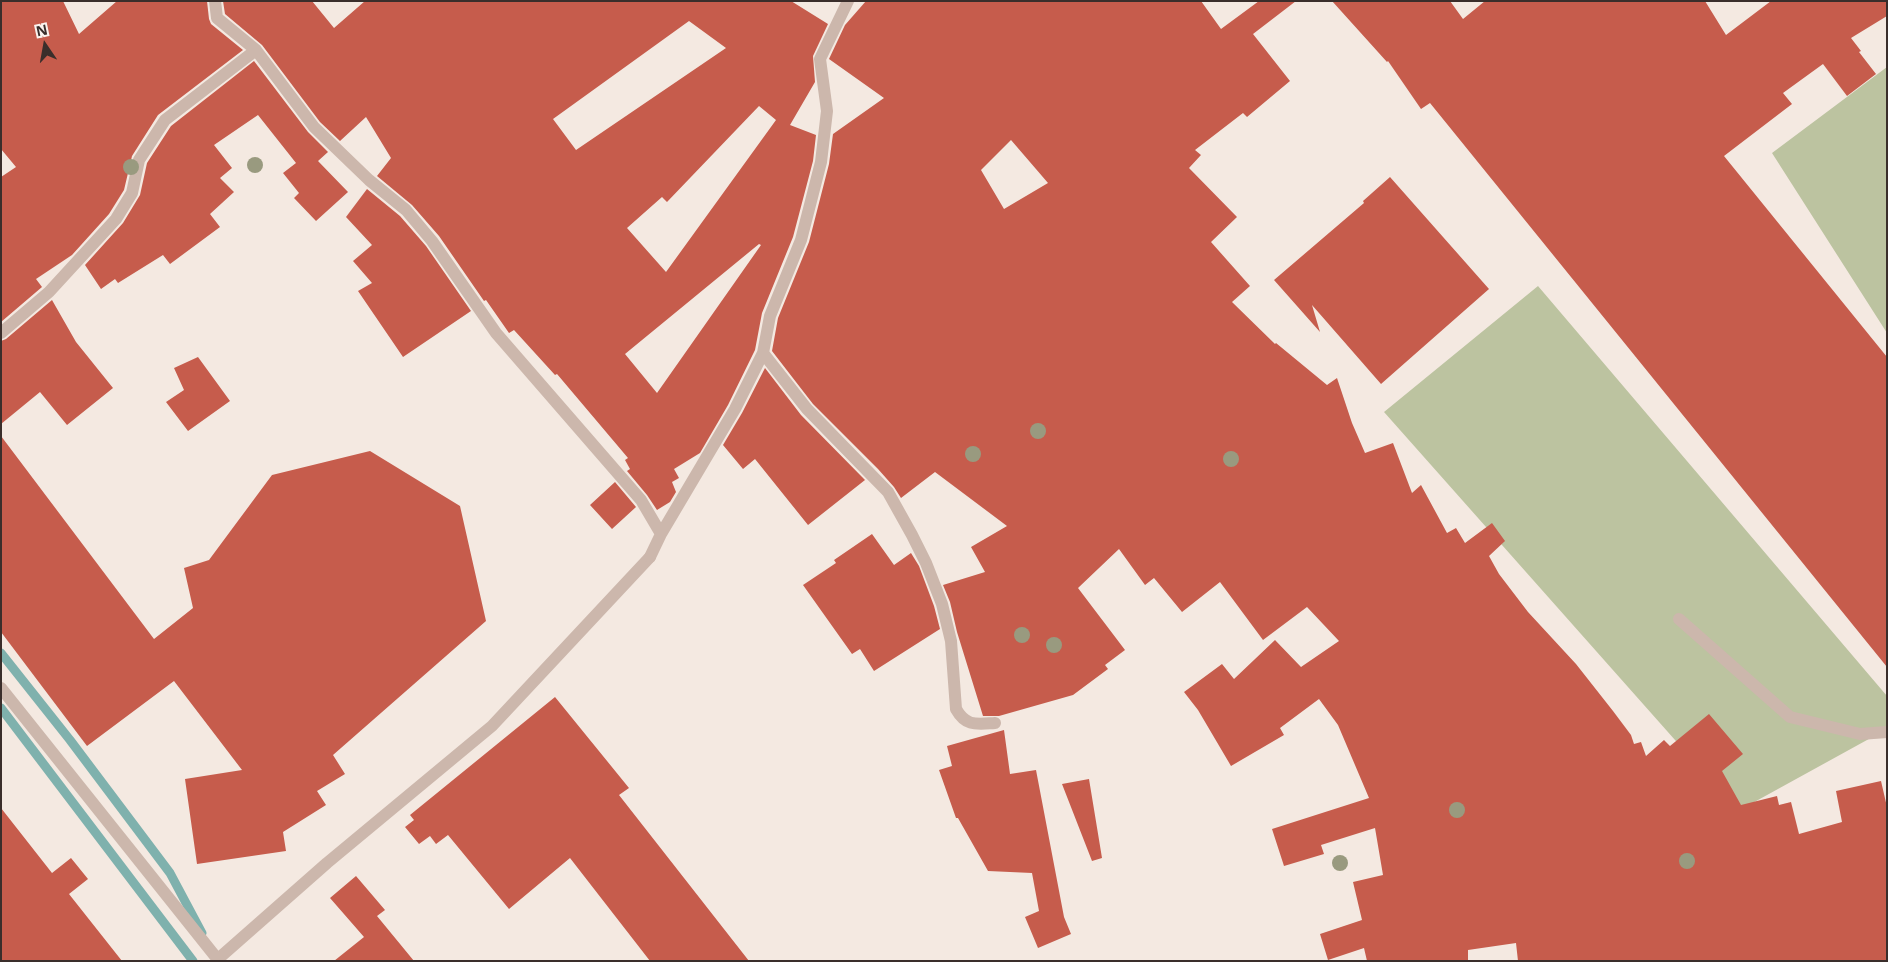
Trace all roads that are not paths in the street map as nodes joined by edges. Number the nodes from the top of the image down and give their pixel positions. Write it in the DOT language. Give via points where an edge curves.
graph roads {
  1 [pos="215,1"];
  2 [pos="848,1"];
  3 [pos="256,50"];
  4 [pos="1,333"];
  5 [pos="763,353"];
  6 [pos="662,534"];
  7 [pos="1679,619"];
  8 [pos="1,688"];
  9 [pos="995,723"];
  10 [pos="1887,732"];
  11 [pos="219,960"];
  1 -- 3 [label="street" via="216,18"];
  2 -- 5 [label="street" via="820,60 827,111 821,162 801,240 770,316"];
  3 -- 4 [label="street" via="164,120 139,160 132,193 116,219 49,292"];
  3 -- 6 [label="street" via="314,127 369,180 406,210 432,241 496,333 641,500"];
  5 -- 6 [label="street" via="735,409"];
  5 -- 9 [label="street" via="807,409 888,492 926,563 942,604 951,641 956,709 961,718 970,723"];
  6 -- 11 [label="street" via="650,557 492,726 327,863"];
  7 -- 10 [label="street" via="1790,717 1860,734"];
  8 -- 11 [label="street"];
}
